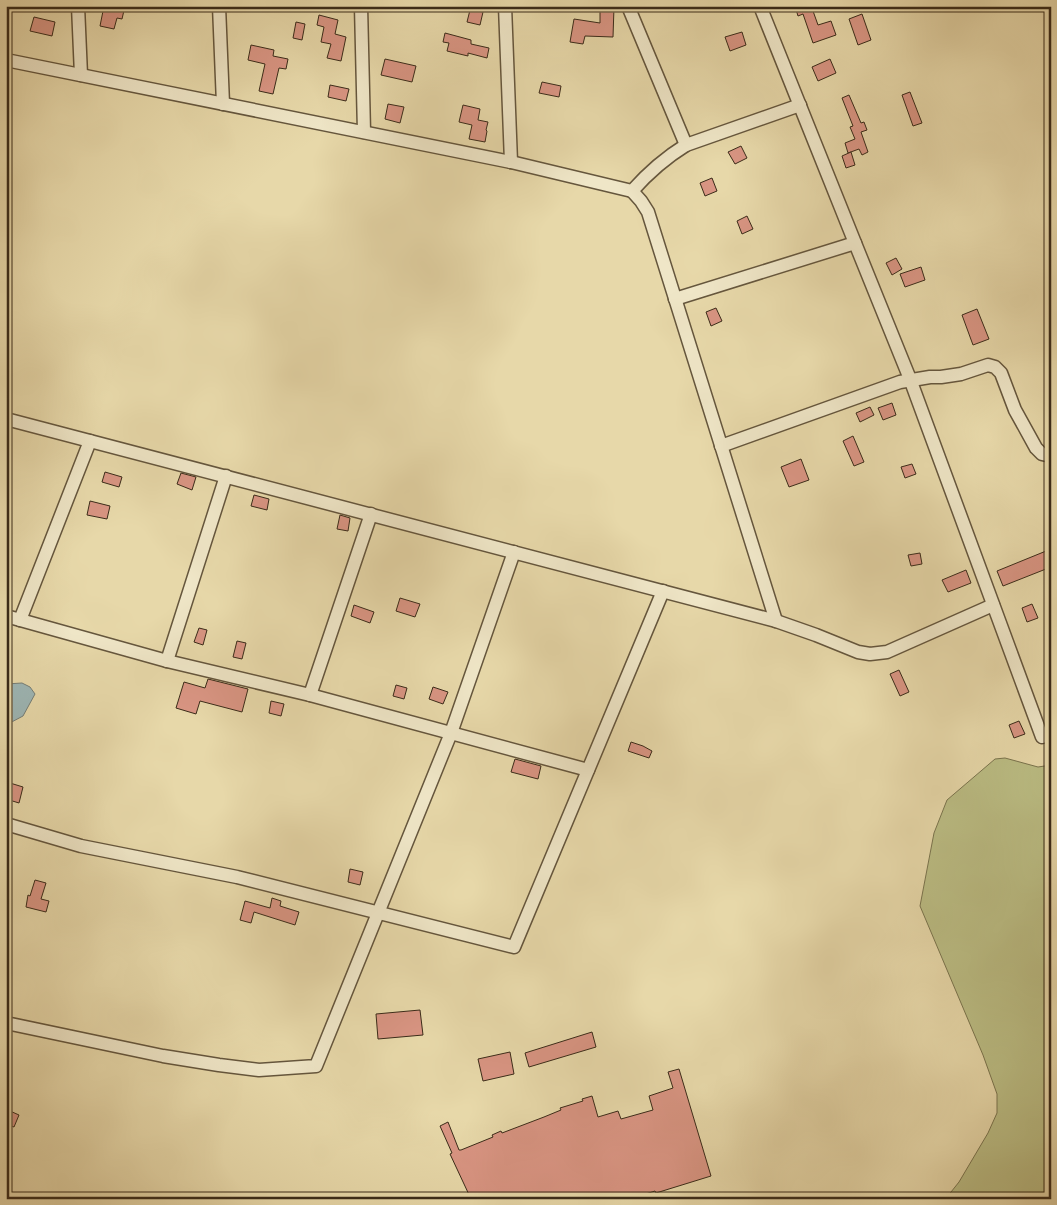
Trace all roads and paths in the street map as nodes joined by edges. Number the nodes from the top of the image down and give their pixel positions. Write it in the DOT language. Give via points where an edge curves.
graph roads {
  1 [pos="78,6"];
  2 [pos="219,6"];
  3 [pos="361,6"];
  4 [pos="505,6"];
  5 [pos="628,6"];
  6 [pos="760,6"];
  7 [pos="6,60"];
  8 [pos="81,75"];
  9 [pos="223,104"];
  10 [pos="800,106"];
  11 [pos="364,132"];
  12 [pos="686,145"];
  13 [pos="511,162"];
  14 [pos="632,191"];
  15 [pos="854,243"];
  16 [pos="675,300"];
  17 [pos="910,379"];
  18 [pos="6,419"];
  19 [pos="90,441"];
  20 [pos="721,446"];
  21 [pos="1051,456"];
  22 [pos="226,476"];
  23 [pos="371,514"];
  24 [pos="514,552"];
  25 [pos="663,591"];
  26 [pos="993,605"];
  27 [pos="6,616"];
  28 [pos="20,620"];
  29 [pos="776,621"];
  30 [pos="168,661"];
  31 [pos="310,695"];
  32 [pos="451,733"];
  33 [pos="1042,737"];
  34 [pos="588,770"];
  35 [pos="6,824"];
  36 [pos="378,912"];
  37 [pos="7,1025"];
  1 -- 8 [label="street"];
  2 -- 9 [label="street"];
  3 -- 11 [label="street"];
  4 -- 13 [label="street"];
  5 -- 12 [label="street"];
  6 -- 10 [label="street"];
  7 -- 8 [label="street"];
  8 -- 9 [label="street"];
  9 -- 11 [label="street"];
  10 -- 12 [label="street"];
  10 -- 15 [label="street"];
  11 -- 13 [label="street"];
  12 -- 14 [label="street" via="650,171"];
  13 -- 14 [label="street"];
  14 -- 16 [label="street" via="648,212"];
  15 -- 16 [label="street"];
  15 -- 17 [label="street"];
  16 -- 20 [label="street"];
  17 -- 20 [label="street"];
  17 -- 21 [label="street" via="961,374 988,365 995,367 1036,448"];
  17 -- 26 [label="street"];
  18 -- 19 [label="street"];
  19 -- 22 [label="street"];
  19 -- 28 [label="street"];
  20 -- 29 [label="street"];
  22 -- 23 [label="street"];
  22 -- 30 [label="street"];
  23 -- 24 [label="street"];
  23 -- 31 [label="street"];
  24 -- 25 [label="street"];
  24 -- 32 [label="street"];
  25 -- 29 [label="street"];
  25 -- 34 [label="street"];
  26 -- 29 [label="street" via="887,652 870,654"];
  26 -- 33 [label="street"];
  27 -- 28 [label="street"];
  28 -- 30 [label="street"];
  30 -- 31 [label="street"];
  31 -- 32 [label="street"];
  32 -- 34 [label="street"];
  32 -- 36 [label="street"];
  34 -- 36 [label="street" via="514,947"];
  35 -- 36 [label="street" via="81,846 237,877"];
  36 -- 37 [label="street" via="316,1066 260,1070 219,1065"];
}
